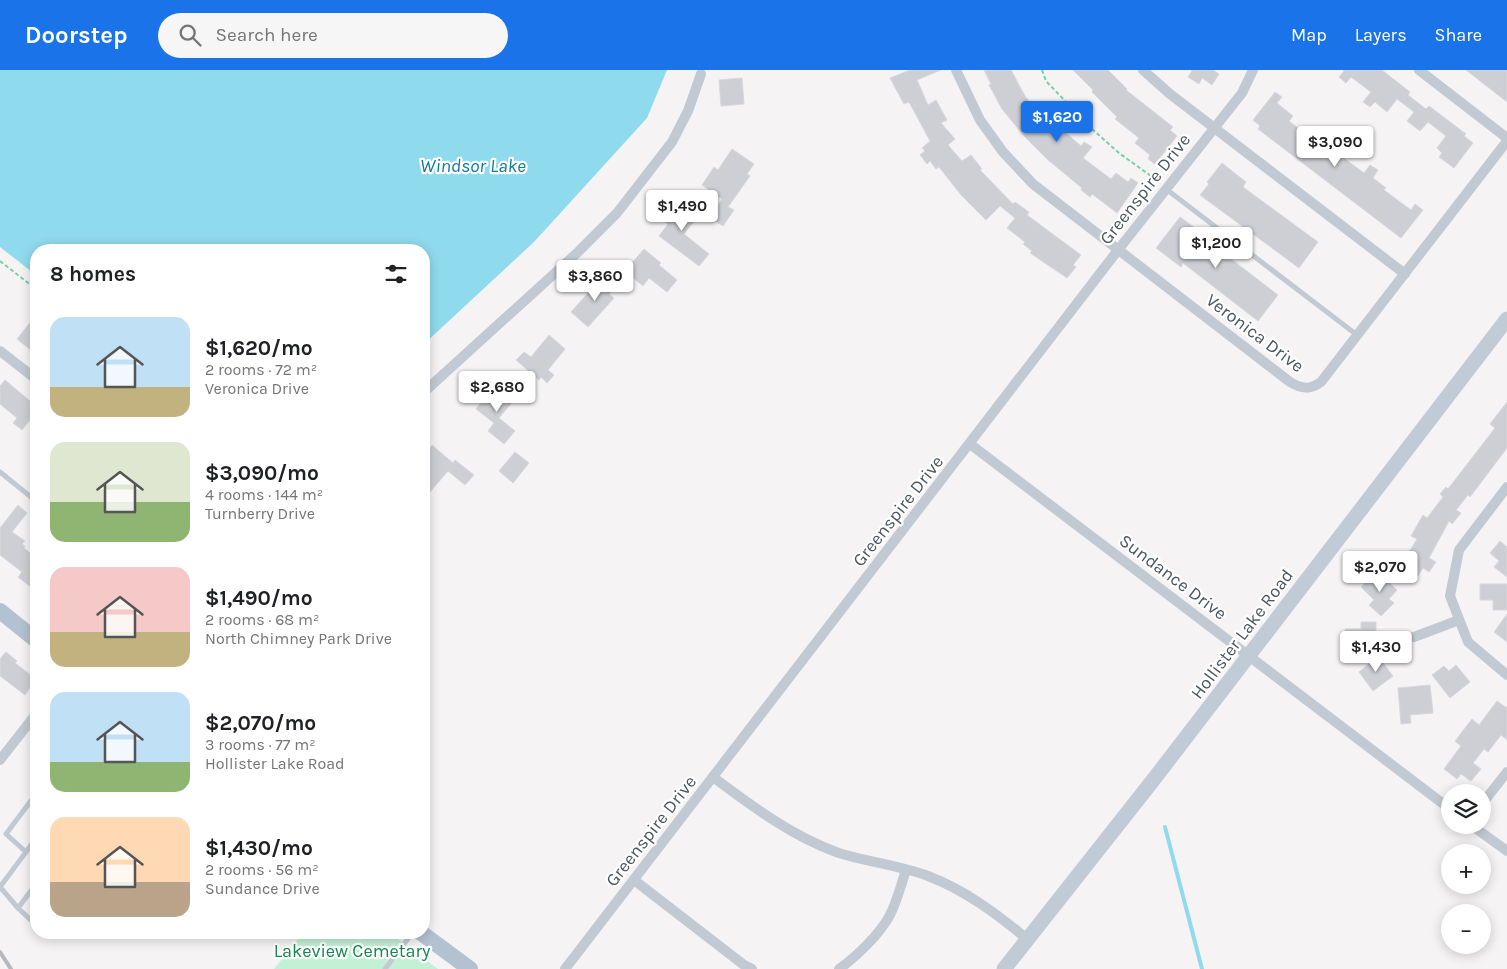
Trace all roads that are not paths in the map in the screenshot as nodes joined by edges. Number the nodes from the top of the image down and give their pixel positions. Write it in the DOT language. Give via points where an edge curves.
graph roads {
  1 [pos="956,70"];
  2 [pos="1143,70"];
  3 [pos="1253,70"];
  4 [pos="1419,70"];
  5 [pos="701,74"];
  6 [pos="1213,128"];
  7 [pos="1507,140"];
  8 [pos="1166,189"];
  9 [pos="1118,250"];
  10 [pos="1405,274"];
  11 [pos="1507,319"];
  12 [pos="1357,335"];
  13 [pos="0,351"];
  14 [pos="30,374"];
  15 [pos="430,387"];
  16 [pos="970,444"];
  17 [pos="0,472"];
  18 [pos="1507,487"];
  19 [pos="30,496"];
  20 [pos="0,612"];
  21 [pos="1459,620"];
  22 [pos="30,635"];
  23 [pos="1414,637"];
  24 [pos="1249,655"];
  25 [pos="1507,675"];
  26 [pos="30,722"];
  27 [pos="0,760"];
  28 [pos="1507,772"];
  29 [pos="714,777"];
  30 [pos="1491,792"];
  31 [pos="30,802"];
  32 [pos="1441,802"];
  33 [pos="1483,834"];
  34 [pos="30,846"];
  35 [pos="1507,851"];
  36 [pos="26,852"];
  37 [pos="906,870"];
  38 [pos="634,880"];
  39 [pos="30,892"];
  40 [pos="18,908"];
  41 [pos="30,919"];
  42 [pos="408,939"];
  43 [pos="426,939"];
  44 [pos="429,939"];
  45 [pos="1027,939"];
  46 [pos="384,969"];
  47 [pos="456,969"];
  48 [pos="470,969"];
  49 [pos="565,969"];
  50 [pos="752,969"];
  51 [pos="839,969"];
  52 [pos="1004,969"];
  1 -- 9 [label="street, Veronica Drive" via="980,120 1003,152 1034,184"];
  2 -- 6 [label="street"];
  3 -- 6 [label="street, Greenspire Drive" via="1242,93"];
  4 -- 7 [label="street"];
  5 -- 15 [label="street" via="688,111 672,142 617,213"];
  6 -- 8 [label="street, Greenspire Drive"];
  6 -- 10 [label="street"];
  7 -- 10 [label="street"];
  8 -- 9 [label="street, Greenspire Drive"];
  8 -- 12 [label="lane"];
  9 -- 12 [label="street, Veronica Drive" via="1298,386 1314,387 1321,382"];
  9 -- 16 [label="street, Greenspire Drive"];
  10 -- 12 [label="street"];
  11 -- 24 [label="street, Hollister Lake Road"];
  13 -- 14 [label="street"];
  16 -- 24 [label="street, Sundance Drive"];
  16 -- 29 [label="street, Greenspire Drive"];
  17 -- 19 [label="lane"];
  18 -- 21 [label="street" via="1460,550 1450,596"];
  20 -- 22 [label="main road"];
  21 -- 23 [label="street"];
  21 -- 25 [label="street" via="1468,642"];
  24 -- 32 [label="street, Sundance Drive"];
  24 -- 45 [label="street, Hollister Lake Road"];
  26 -- 27 [label="street"];
  28 -- 30 [label="street"];
  29 -- 37 [label="street" via="789,830 835,851"];
  29 -- 38 [label="street, Greenspire Drive"];
  31 -- 36 [label="lane" via="6,834"];
  33 -- 35 [label="street"];
  34 -- 36 [label="lane"];
  36 -- 40 [label="lane" via="0,887"];
  37 -- 45 [label="street" via="928,876 961,892 998,915"];
  37 -- 51 [label="street" via="884,924"];
  38 -- 49 [label="street, Greenspire Drive"];
  38 -- 50 [label="street"];
  39 -- 40 [label="lane"];
  40 -- 41 [label="lane"];
  42 -- 46 [label="lane"];
  43 -- 47 [label="main road"];
  44 -- 48 [label="main road"];
  45 -- 52 [label="street, Hollister Lake Road"];
}
